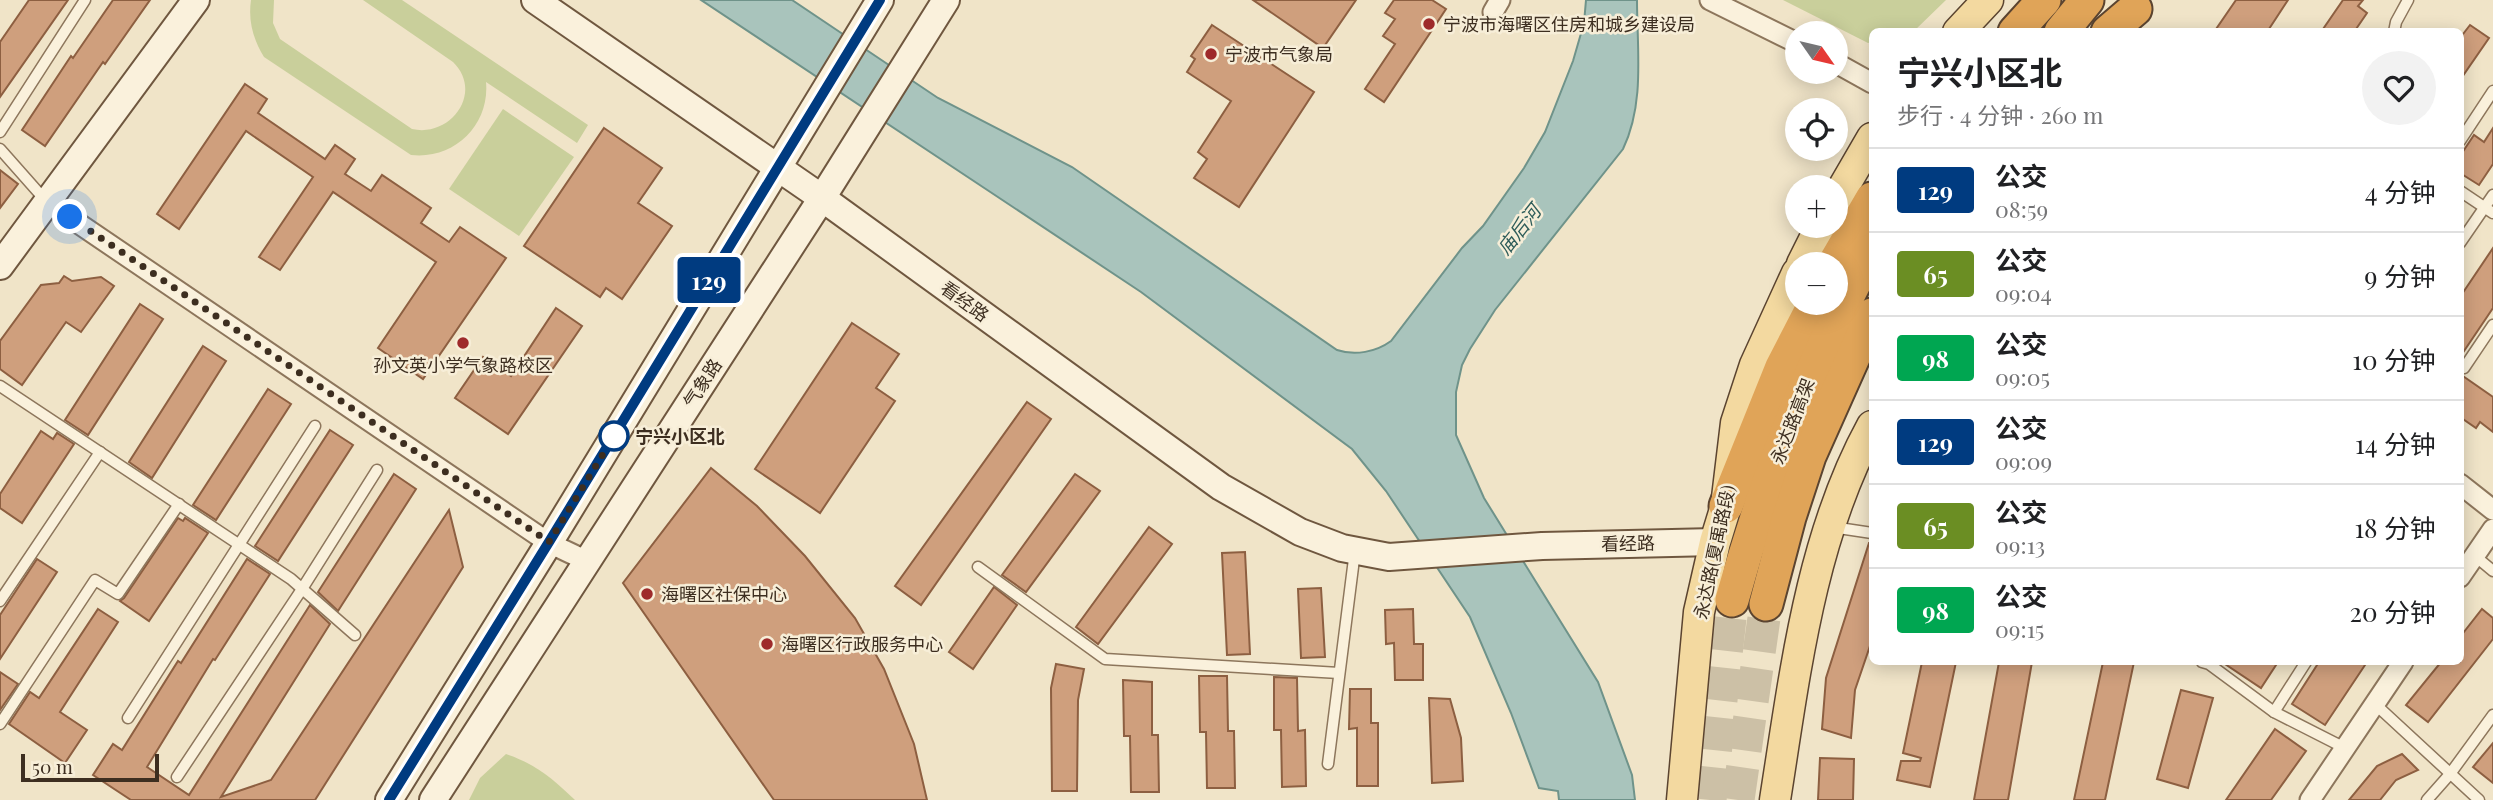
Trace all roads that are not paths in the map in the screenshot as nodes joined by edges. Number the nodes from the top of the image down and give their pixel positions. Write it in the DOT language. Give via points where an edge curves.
graph roads {
  1 [pos="85,0"];
  2 [pos="196,0"];
  3 [pos="535,0"];
  4 [pos="946,0"];
  5 [pos="1710,0"];
  6 [pos="1988,0"];
  7 [pos="2015,0"];
  8 [pos="2044,0"];
  9 [pos="2087,0"];
  10 [pos="2408,0"];
  11 [pos="877,4"];
  12 [pos="2132,13"];
  13 [pos="1962,28"];
  14 [pos="1992,28"];
  15 [pos="2019,28"];
  16 [pos="2064,28"];
  17 [pos="2113,28"];
  18 [pos="2395,28"];
  19 [pos="1785,37"];
  20 [pos="1848,70"];
  21 [pos="1869,81"];
  22 [pos="2493,91"];
  23 [pos="0,132"];
  24 [pos="2464,135"];
  25 [pos="1869,143"];
  26 [pos="0,149"];
  27 [pos="778,166"];
  28 [pos="1848,179"];
  29 [pos="2464,194"];
  30 [pos="2493,195"];
  31 [pos="822,198"];
  32 [pos="47,202"];
  33 [pos="1869,204"];
  34 [pos="2489,210"];
  35 [pos="2464,238"];
  36 [pos="1841,252"];
  37 [pos="1869,256"];
  38 [pos="0,266"];
  39 [pos="1785,300"];
  40 [pos="1809,315"];
  41 [pos="1869,321"];
  42 [pos="2493,325"];
  43 [pos="1869,364"];
  44 [pos="2464,368"];
  45 [pos="0,386"];
  46 [pos="315,426"];
  47 [pos="1869,432"];
  48 [pos="100,452"];
  49 [pos="1809,456"];
  50 [pos="377,470"];
  51 [pos="2464,487"];
  52 [pos="179,504"];
  53 [pos="1726,506"];
  54 [pos="2493,510"];
  55 [pos="1830,527"];
  56 [pos="2493,528"];
  57 [pos="1869,533"];
  58 [pos="549,542"];
  59 [pos="1714,542"];
  60 [pos="239,544"];
  61 [pos="1355,551"];
  62 [pos="2474,556"];
  63 [pos="587,561"];
  64 [pos="978,567"];
  65 [pos="2464,571"];
  66 [pos="2493,571"];
  67 [pos="302,589"];
  68 [pos="1732,600"];
  69 [pos="0,601"];
  70 [pos="1766,604"];
  71 [pos="355,635"];
  72 [pos="2211,665"];
  73 [pos="2304,665"];
  74 [pos="2401,665"];
  75 [pos="1339,673"];
  76 [pos="2375,704"];
  77 [pos="2274,712"];
  78 [pos="2493,715"];
  79 [pos="128,718"];
  80 [pos="0,724"];
  81 [pos="2345,748"];
  82 [pos="1328,764"];
  83 [pos="451,772"];
  84 [pos="2450,774"];
  85 [pos="177,777"];
  86 [pos="389,800"];
  87 [pos="433,800"];
  88 [pos="440,800"];
  89 [pos="1682,800"];
  90 [pos="1775,800"];
  91 [pos="2310,800"];
  92 [pos="2427,800"];
  93 [pos="2479,800"];
  1 -- 23 [label="lane"];
  2 -- 32 [label="street"];
  3 -- 27 [label="street, 看经路"];
  4 -- 31 [label="street, 气象路"];
  5 -- 19 [label="street"];
  6 -- 13 [label="main road"];
  7 -- 14 [label="highway"];
  8 -- 15 [label="highway"];
  9 -- 16 [label="highway"];
  10 -- 18 [label="lane"];
  11 -- 27 [label="street"];
  12 -- 17 [label="highway"];
  20 -- 21 [label="street"];
  22 -- 24 [label="lane"];
  25 -- 28 [label="main road"];
  26 -- 32 [label="lane"];
  27 -- 31 [label="street, 看经路"];
  27 -- 58 [label="street"];
  29 -- 34 [label="lane"];
  30 -- 34 [label="lane"];
  31 -- 61 [label="street, 看经路" via="1221,487 1300,532"];
  31 -- 63 [label="street, 气象路"];
  32 -- 38 [label="street"];
  32 -- 58 [label="street"];
  33 -- 36 [label="highway"];
  34 -- 35 [label="lane"];
  37 -- 68 [label="highway, 永达路高架" via="1797,403 1752,528"];
  39 -- 53 [label="main road, 永达路(夏禹路段)" via="1755,365 1736,422"];
  40 -- 53 [label="highway" via="1782,367"];
  41 -- 49 [label="highway, 永达路高架"];
  42 -- 44 [label="lane"];
  43 -- 49 [label="highway"];
  45 -- 48 [label="lane"];
  46 -- 60 [label="lane"];
  47 -- 55 [label="main road"];
  48 -- 52 [label="lane"];
  48 -- 69 [label="lane"];
  49 -- 70 [label="highway, 永达路高架"];
  50 -- 67 [label="lane"];
  51 -- 54 [label="street"];
  52 -- 60 [label="lane"];
  52 -- 80 [label="lane" via="118,594 95,580"];
  53 -- 59 [label="main road, 永达路(夏禹路段)"];
  55 -- 57 [label="lane"];
  55 -- 90 [label="main road" via="1809,601"];
  56 -- 62 [label="street"];
  58 -- 63 [label="street"];
  58 -- 86 [label="street"];
  59 -- 61 [label="street, 看经路" via="1542,546 1389,557"];
  59 -- 89 [label="main road, 永达路(夏禹路段)" via="1699,612"];
  60 -- 67 [label="lane"];
  60 -- 79 [label="lane"];
  61 -- 75 [label="lane"];
  62 -- 65 [label="street"];
  62 -- 66 [label="lane"];
  63 -- 83 [label="street, 气象路"];
  64 -- 75 [label="lane" via="1105,659"];
  67 -- 71 [label="lane"];
  67 -- 85 [label="lane"];
  72 -- 77 [label="lane"];
  73 -- 77 [label="lane"];
  74 -- 76 [label="street"];
  75 -- 82 [label="lane"];
  76 -- 81 [label="street"];
  76 -- 84 [label="lane"];
  77 -- 81 [label="lane"];
  78 -- 84 [label="lane"];
  81 -- 91 [label="street"];
  83 -- 87 [label="street, 气象路"];
  83 -- 88 [label="street"];
  84 -- 92 [label="lane"];
  84 -- 93 [label="lane"];
}
